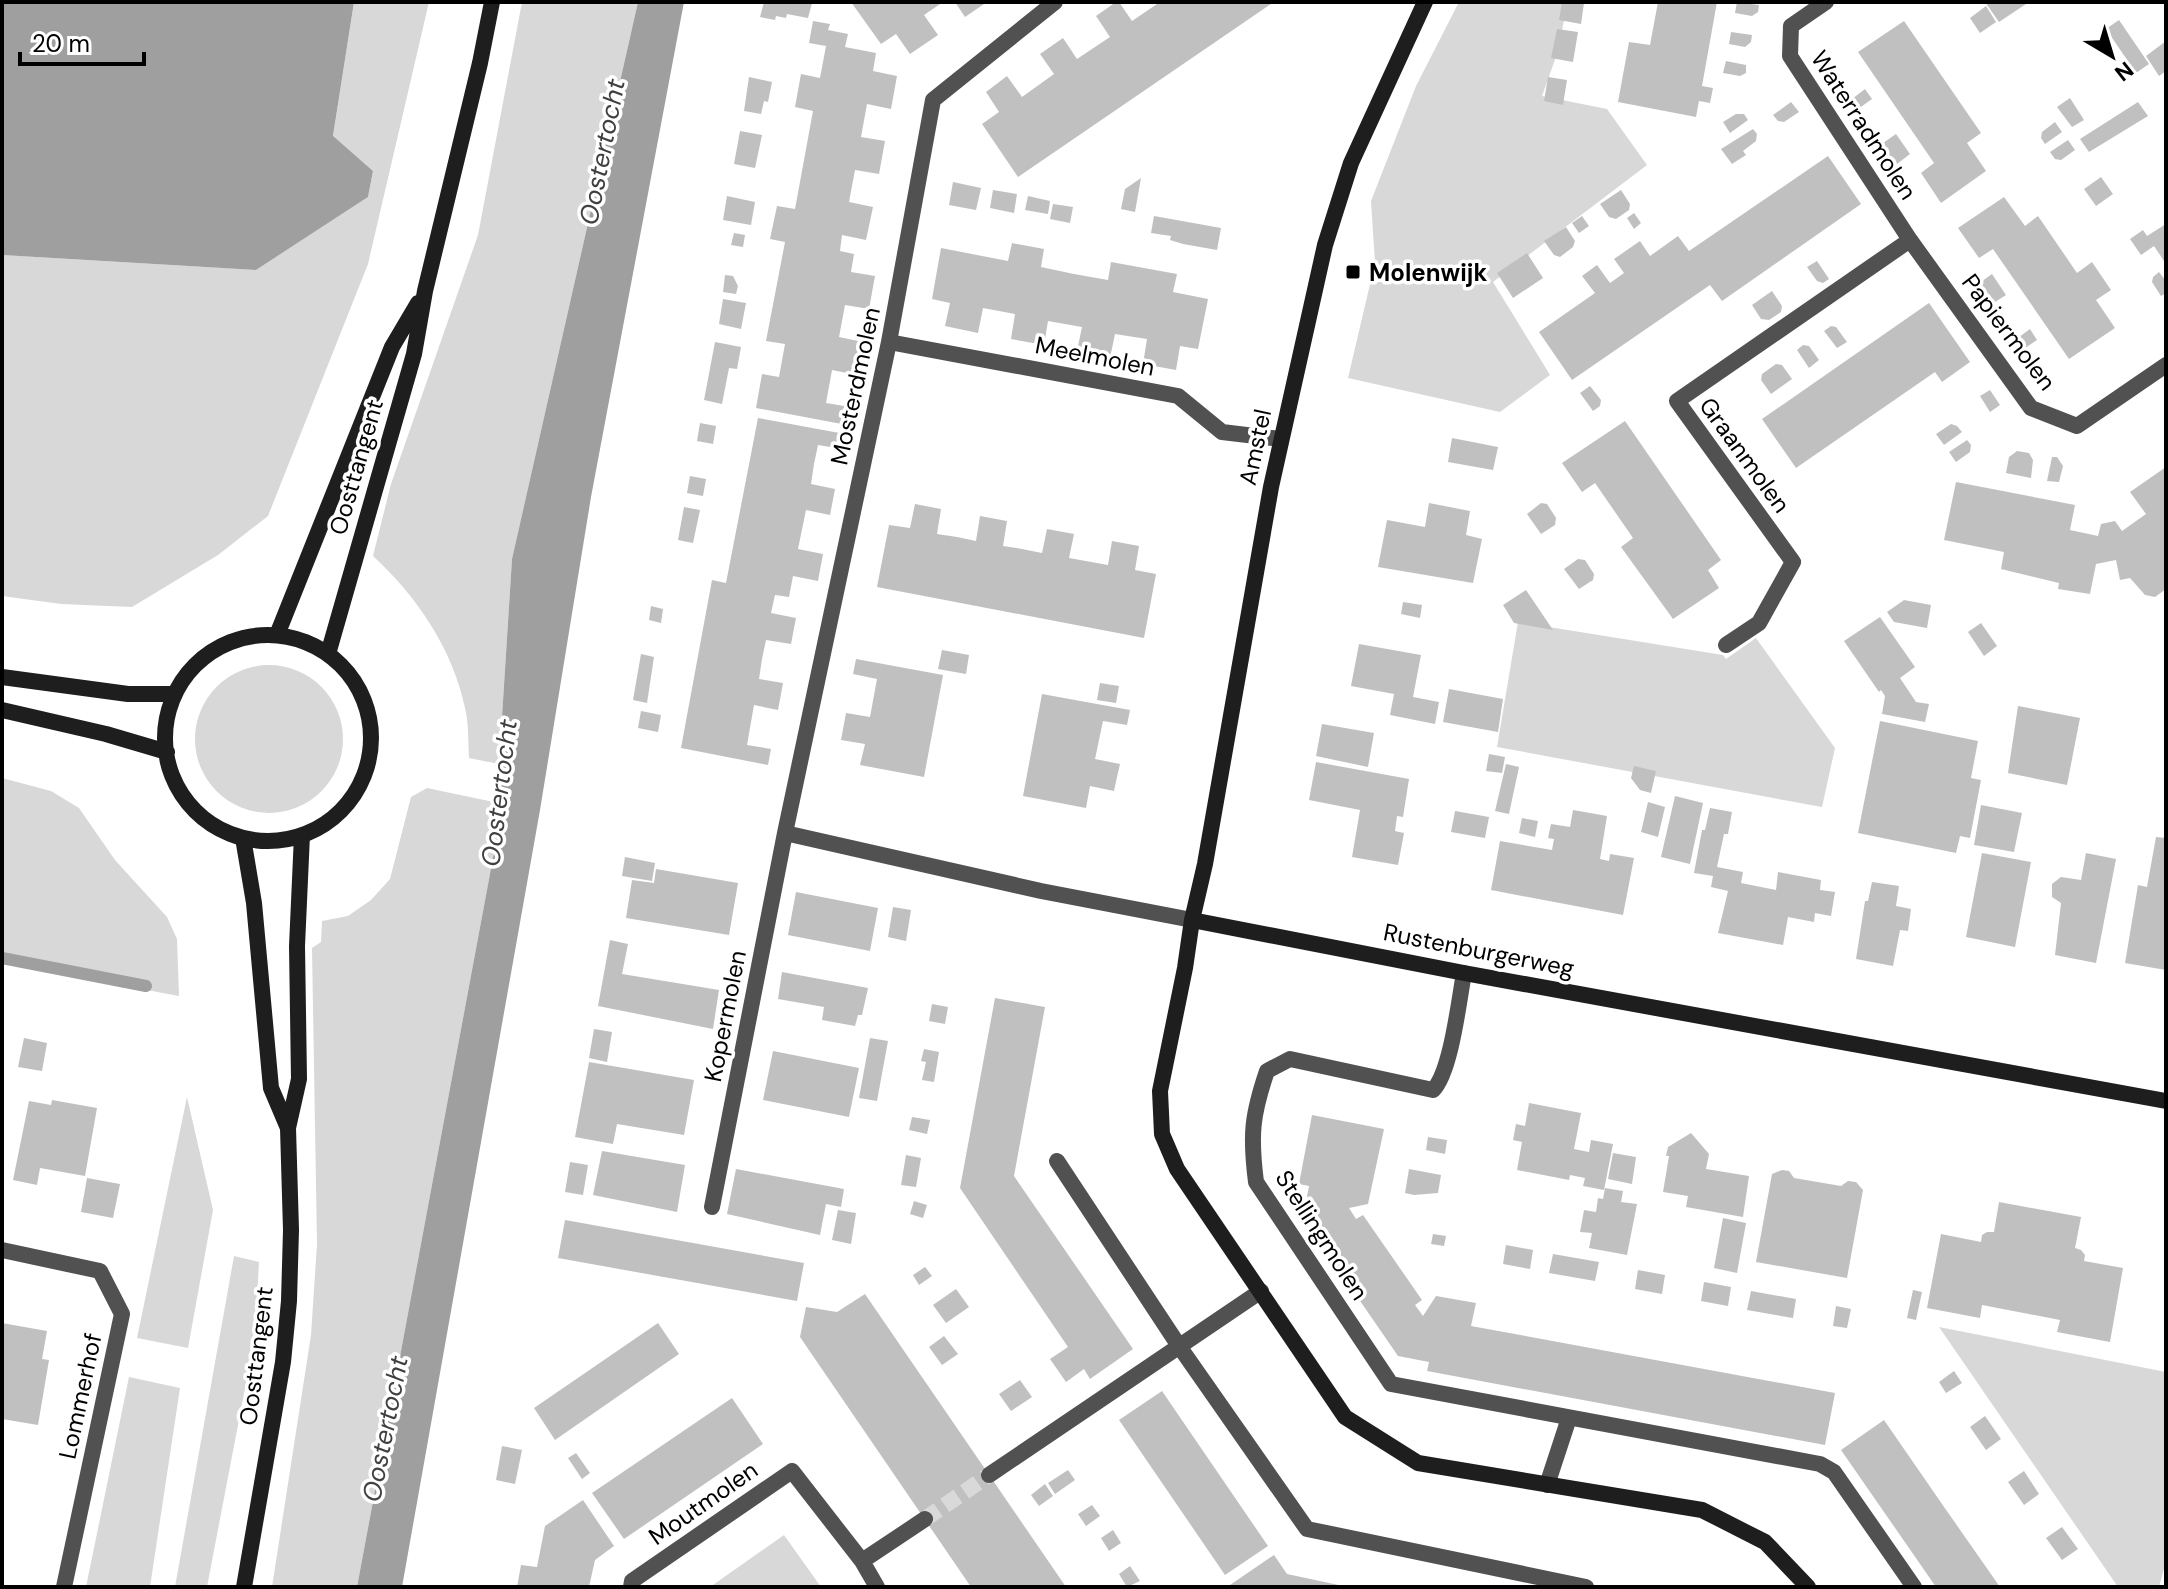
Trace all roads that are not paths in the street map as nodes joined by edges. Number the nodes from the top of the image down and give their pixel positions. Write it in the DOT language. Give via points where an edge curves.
graph roads {
  1 [pos="492,2"];
  2 [pos="1055,2"];
  3 [pos="1425,2"];
  4 [pos="1826,2"];
  5 [pos="1910,240"];
  6 [pos="425,291"];
  7 [pos="889,342"];
  8 [pos="2166,365"];
  9 [pos="1281,439"];
  10 [pos="277,635"];
  11 [pos="1726,645"];
  12 [pos="328,654"];
  13 [pos="2,677"];
  14 [pos="175,694"];
  15 [pos="2,710"];
  16 [pos="167,752"];
  17 [pos="785,833"];
  18 [pos="302,835"];
  19 [pos="243,838"];
  20 [pos="1192,920"];
  21 [pos="1464,973"];
  22 [pos="2166,1101"];
  23 [pos="288,1128"];
  24 [pos="1057,1161"];
  25 [pos="712,1207"];
  26 [pos="2,1250"];
  27 [pos="1261,1291"];
  28 [pos="1179,1346"];
  29 [pos="1569,1418"];
  30 [pos="989,1475"];
  31 [pos="1547,1485"];
  32 [pos="925,1519"];
  33 [pos="862,1561"];
  34 [pos="64,1587"];
  35 [pos="244,1587"];
  36 [pos="631,1587"];
  37 [pos="877,1587"];
  38 [pos="1586,1587"];
  39 [pos="1808,1587"];
  40 [pos="1914,1587"];
  1 -- 6 [label="street, Oosttangent"];
  2 -- 7 [label="street, Mosterdmolen" via="933,100"];
  3 -- 9 [label="street, Amstel" via="1351,163 1325,245"];
  4 -- 5 [label="street, Waterradmolen" via="1791,26 1790,56"];
  5 -- 8 [label="street, Papiermolen" via="2031,408 2077,426"];
  5 -- 11 [label="street, Graanmolen" via="1677,401 1793,562 1759,623"];
  6 -- 10 [label="street, Oosttangent" via="392,347"];
  6 -- 12 [label="street, Oosttangent" via="414,354"];
  7 -- 9 [label="street, Meelmolen" via="1178,396 1222,432"];
  7 -- 17 [label="street, Mosterdmolen"];
  9 -- 20 [label="street, Amstel"];
  10 -- 12 [label="street" via="305,641"];
  10 -- 14 [label="street" via="243,638 214,650"];
  12 -- 18 [label="street" via="358,685 370,718 371,753 361,786 340,812"];
  13 -- 14 [label="street" via="128,694"];
  14 -- 16 [label="street" via="166,727"];
  15 -- 16 [label="street"];
  16 -- 19 [label="street" via="177,786 195,811 220,830"];
  17 -- 20 [label="street, Rustenburgerweg"];
  17 -- 25 [label="street, Kopermolen"];
  18 -- 19 [label="street" via="279,841"];
  18 -- 23 [label="street, Oosttangent" via="299,1079"];
  19 -- 23 [label="street, Oosttangent" via="271,1088"];
  20 -- 21 [label="street, Rustenburgerweg"];
  20 -- 27 [label="street" via="1160,1091 1162,1134 1177,1169"];
  21 -- 22 [label="street, Rustenburgerweg"];
  21 -- 29 [label="street, Stellingmolen" via="1448,1054 1440,1084 1433,1090 1290,1059 1267,1071 1254,1110 1256,1182 1391,1384"];
  23 -- 35 [label="street, Oosttangent" via="291,1230 283,1362"];
  24 -- 28 [label="street"];
  26 -- 34 [label="street, Lommerhof" via="100,1271 122,1314"];
  27 -- 28 [label="street"];
  27 -- 31 [label="street" via="1345,1417 1418,1463"];
  28 -- 30 [label="street"];
  28 -- 38 [label="street" via="1307,1529"];
  29 -- 31 [label="street"];
  29 -- 40 [label="street, Stellingmolen" via="1820,1464 1834,1472"];
  31 -- 39 [label="street" via="1702,1510 1765,1542"];
  32 -- 33 [label="street"];
  33 -- 36 [label="street, Moutmolen" via="792,1471 632,1581"];
  33 -- 37 [label="street, Moutmolen"];
}
